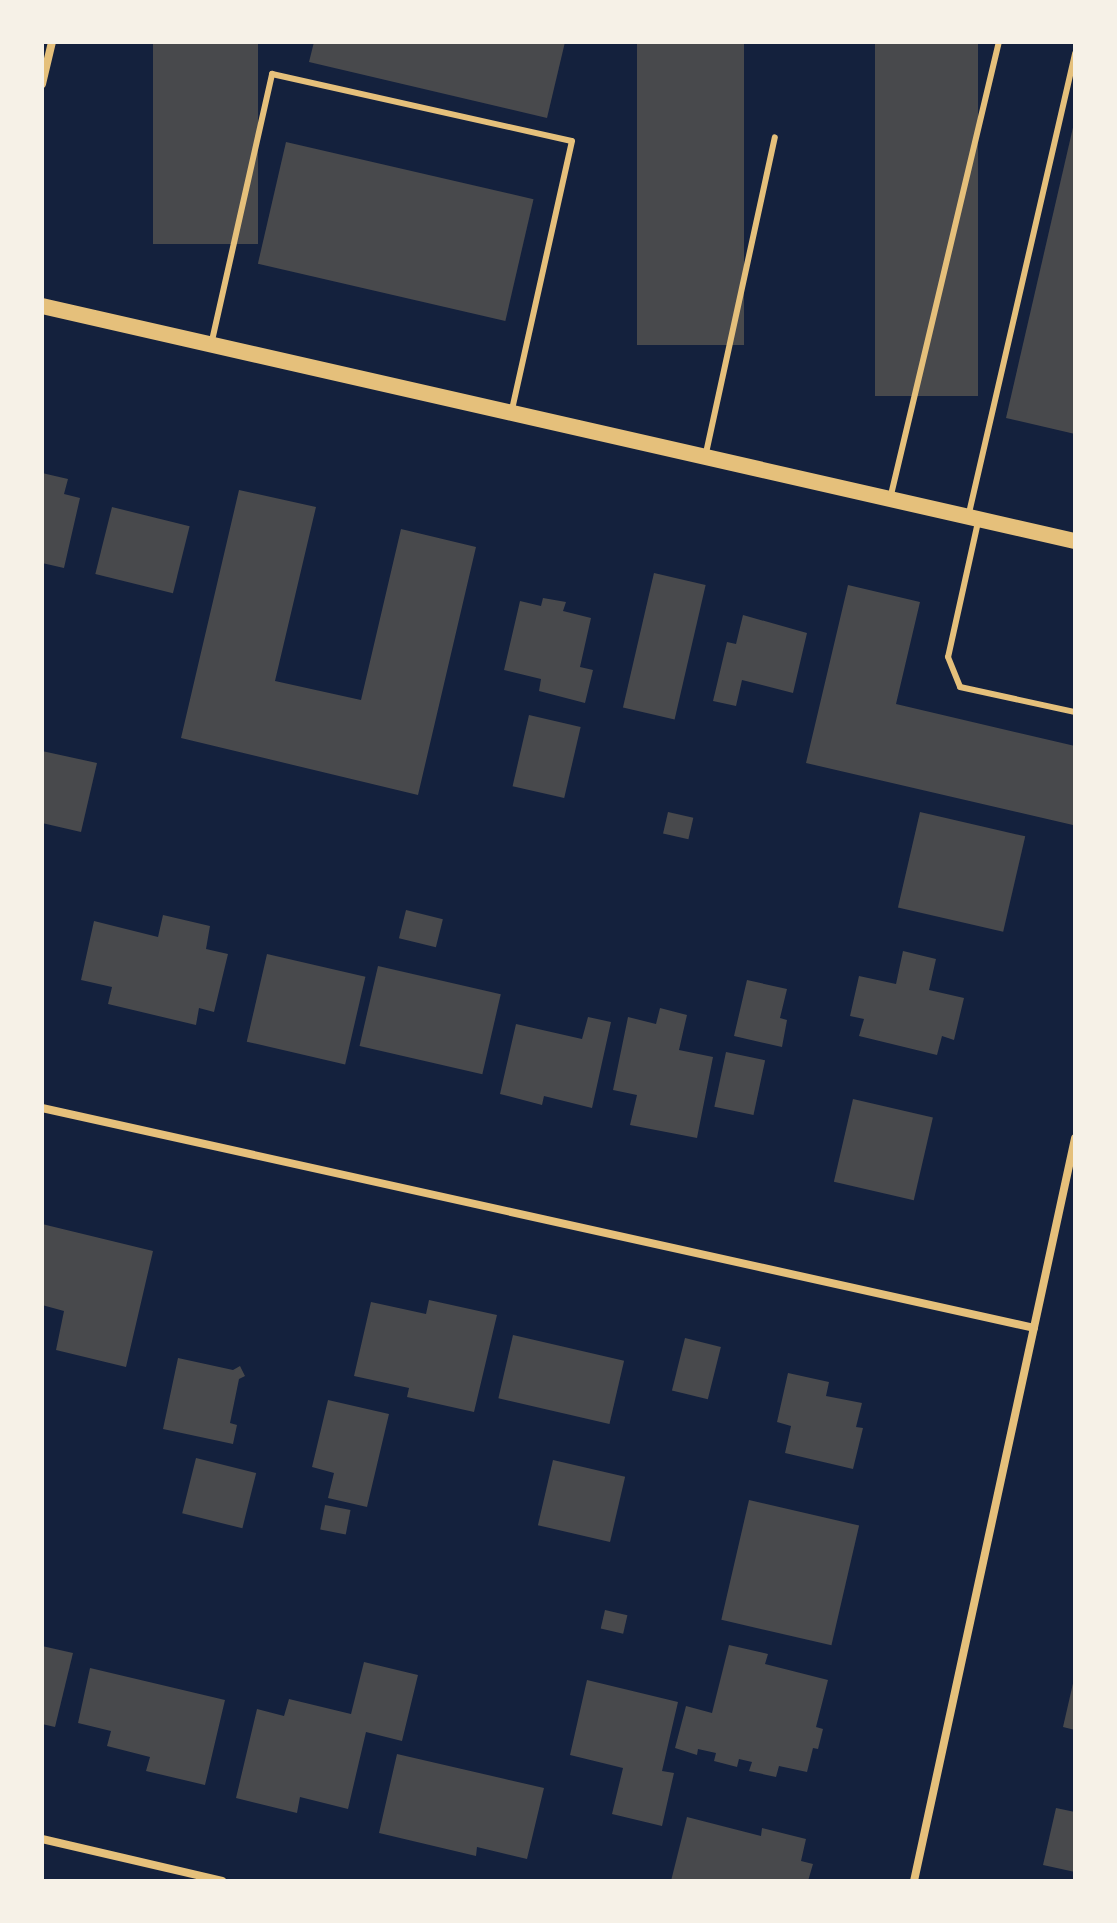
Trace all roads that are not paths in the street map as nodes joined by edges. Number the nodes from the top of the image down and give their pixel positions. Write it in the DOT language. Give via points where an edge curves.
graph roads {
  1 [pos="52,42"];
  2 [pos="999,42"];
  3 [pos="1075,53"];
  4 [pos="42,84"];
  5 [pos="775,137"];
  6 [pos="42,306"];
  7 [pos="211,345"];
  8 [pos="512,413"];
  9 [pos="705,457"];
  10 [pos="890,499"];
  11 [pos="973,518"];
  12 [pos="1075,541"];
  13 [pos="1075,712"];
  14 [pos="42,1108"];
  15 [pos="1075,1138"];
  16 [pos="1034,1328"];
  17 [pos="42,1839"];
  18 [pos="222,1881"];
  19 [pos="914,1881"];
  1 -- 4 [label="street"];
  2 -- 10 [label="lane"];
  3 -- 11 [label="lane"];
  5 -- 9 [label="lane"];
  6 -- 7 [label="main road"];
  7 -- 8 [label="main road"];
  7 -- 8 [label="lane" via="272,74 572,141"];
  8 -- 9 [label="main road"];
  9 -- 10 [label="main road"];
  10 -- 11 [label="main road"];
  11 -- 12 [label="main road"];
  11 -- 13 [label="lane" via="948,657 960,687"];
  14 -- 16 [label="street"];
  15 -- 16 [label="street"];
  16 -- 19 [label="street"];
  17 -- 18 [label="street"];
}
